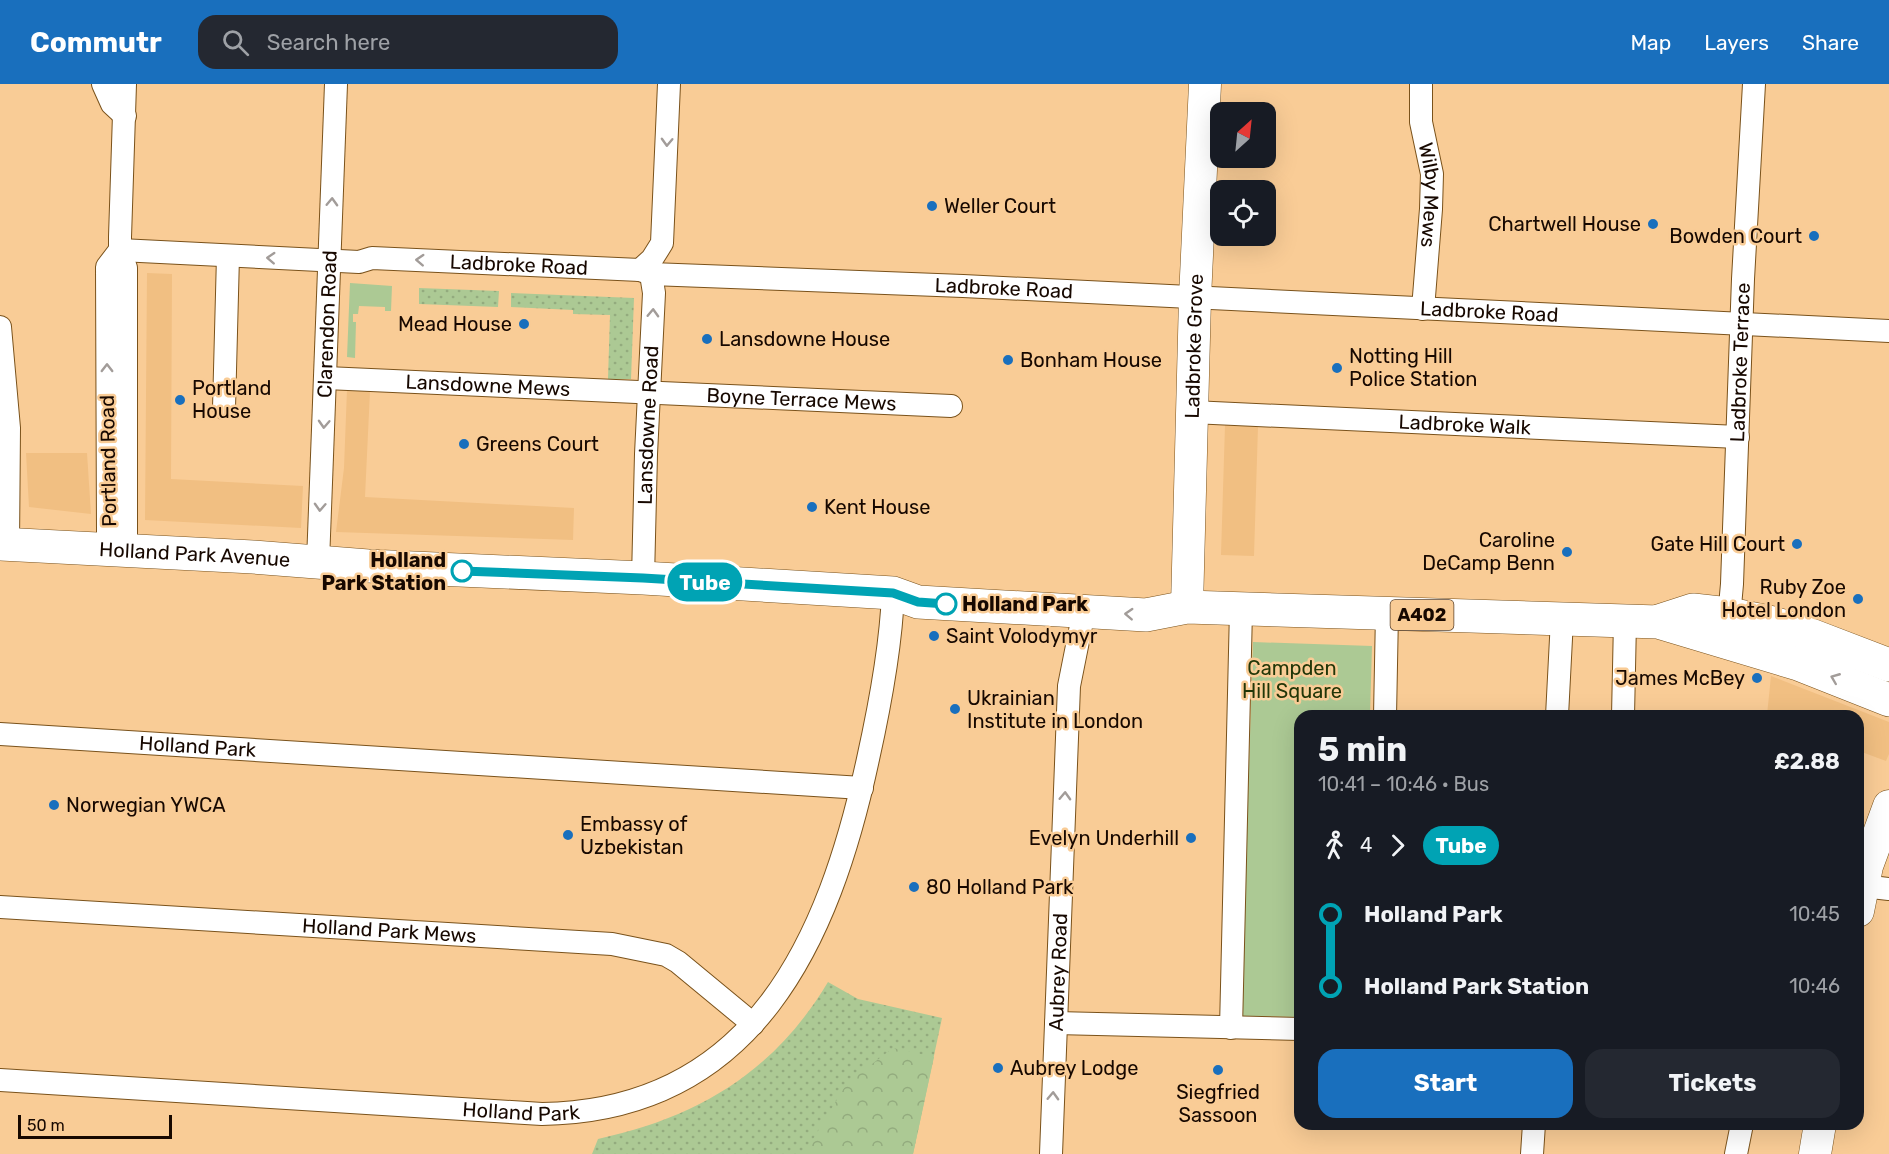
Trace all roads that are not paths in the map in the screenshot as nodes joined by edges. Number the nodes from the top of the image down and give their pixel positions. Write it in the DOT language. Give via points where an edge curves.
graph roads {
  1 [pos="103,84"];
  2 [pos="125,84"];
  3 [pos="336,84"];
  4 [pos="669,84"];
  5 [pos="1205,84"];
  6 [pos="1421,84"];
  7 [pos="1754,84"];
  8 [pos="125,116"];
  9 [pos="662,243"];
  10 [pos="120,250"];
  11 [pos="228,256"];
  12 [pos="330,260"];
  13 [pos="645,272"];
  14 [pos="686,275"];
  15 [pos="1195,298"];
  16 [pos="1423,309"];
  17 [pos="1741,324"];
  18 [pos="0,327"];
  19 [pos="1889,332"];
  20 [pos="326,378"];
  21 [pos="3,387"];
  22 [pos="650,392"];
  23 [pos="951,406"];
  24 [pos="224,408"];
  25 [pos="1192,412"];
  26 [pos="1738,437"];
  27 [pos="4,544"];
  28 [pos="117,550"];
  29 [pos="318,562"];
  30 [pos="643,578"];
  31 [pos="893,593"];
  32 [pos="1187,607"];
  33 [pos="1241,610"];
  34 [pos="1083,611"];
  35 [pos="1387,614"];
  36 [pos="1562,619"];
  37 [pos="1625,621"];
  38 [pos="1728,628"];
  39 [pos="1889,665"];
  40 [pos="1889,700"];
  41 [pos="1385,710"];
  42 [pos="1557,710"];
  43 [pos="1623,710"];
  44 [pos="0,734"];
  45 [pos="862,788"];
  46 [pos="1889,806"];
  47 [pos="1867,888"];
  48 [pos="0,907"];
  49 [pos="1056,1023"];
  50 [pos="753,1024"];
  51 [pos="1231,1028"];
  52 [pos="1294,1029"];
  53 [pos="0,1080"];
  54 [pos="1534,1130"];
  55 [pos="1741,1130"];
  56 [pos="1819,1130"];
  57 [pos="1051,1154"];
  58 [pos="1532,1154"];
  59 [pos="1736,1154"];
  60 [pos="1815,1154"];
  1 -- 8 [label="street" via="112,104"];
  2 -- 8 [label="street, Portland Road"];
  12 -- 3 [label="street, Clarendon Road, one-way"];
  4 -- 9 [label="street, one-way"];
  5 -- 15 [label="main road, Ladbroke Grove"];
  6 -- 16 [label="street, Wilby Mews" via="1421,122 1432,174"];
  7 -- 17 [label="street, Ladbroke Terrace"];
  8 -- 10 [label="street, Portland Road"];
  9 -- 13 [label="street"];
  9 -- 14 [label="street"];
  10 -- 11 [label="street, Ladbroke Road"];
  10 -- 28 [label="street, Portland Road" via="126,268 126,535"];
  12 -- 11 [label="street, Ladbroke Road, one-way"];
  11 -- 24 [label="street"];
  13 -- 12 [label="street, Ladbroke Road, one-way" via="372,258 359,262"];
  12 -- 20 [label="street, Clarendon Road"];
  13 -- 14 [label="street, Ladbroke Road"];
  22 -- 13 [label="street, Lansdowne Road, one-way" via="654,293"];
  14 -- 15 [label="street, Ladbroke Road"];
  15 -- 16 [label="street, Ladbroke Road"];
  15 -- 25 [label="main road, Ladbroke Grove"];
  16 -- 17 [label="street, Ladbroke Road"];
  17 -- 19 [label="street, Ladbroke Road"];
  17 -- 26 [label="street, Ladbroke Terrace"];
  18 -- 21 [label="street"];
  20 -- 22 [label="street, Lansdowne Mews"];
  20 -- 29 [label="street, Clarendon Road, one-way"];
  21 -- 27 [label="street" via="9,428"];
  22 -- 23 [label="street, Boyne Terrace Mews"];
  22 -- 30 [label="street, Lansdowne Road"];
  25 -- 26 [label="street, Ladbroke Walk"];
  25 -- 32 [label="main road, Ladbroke Grove"];
  26 -- 38 [label="street, Ladbroke Terrace"];
  27 -- 28 [label="main road, Holland Park Avenue / A402"];
  28 -- 29 [label="main road, Holland Park Avenue / A402"];
  29 -- 30 [label="main road, Holland Park Avenue / A402"];
  30 -- 31 [label="main road, Holland Park Avenue / A402"];
  31 -- 32 [label="main road, Holland Park Avenue / A402" via="921,582 1132,591 1148,592"];
  31 -- 34 [label="main road, Holland Park Avenue / A402" via="918,602"];
  31 -- 45 [label="street, Holland Park" via="880,696"];
  32 -- 33 [label="main road, Holland Park Avenue / A402"];
  32 -- 34 [label="main road, Holland Park Avenue / A402, one-way" via="1146,615"];
  33 -- 35 [label="main road, Holland Park Avenue / A402"];
  33 -- 51 [label="street"];
  49 -- 34 [label="street, Aubrey Road, one-way" via="1069,686"];
  35 -- 36 [label="main road, Holland Park Avenue / A402"];
  35 -- 41 [label="street"];
  36 -- 37 [label="main road, Holland Park Avenue / A402"];
  36 -- 42 [label="street"];
  37 -- 38 [label="main road, Holland Park Avenue / A402"];
  37 -- 43 [label="street"];
  38 -- 39 [label="main road, A402" via="1773,623"];
  40 -- 38 [label="main road, A402, one-way" via="1798,664"];
  44 -- 45 [label="street, Holland Park"];
  45 -- 50 [label="street, Holland Park" via="827,901 800,957"];
  46 -- 47 [label="main road" via="1867,866"];
  48 -- 50 [label="street, Holland Park Mews" via="612,944 666,955"];
  49 -- 51 [label="street"];
  57 -- 49 [label="street, Aubrey Road, one-way"];
  50 -- 53 [label="street, Holland Park" via="690,1078 617,1106 575,1113"];
  51 -- 52 [label="street"];
  54 -- 58 [label="street"];
  55 -- 59 [label="street"];
  56 -- 60 [label="main road"];
}
